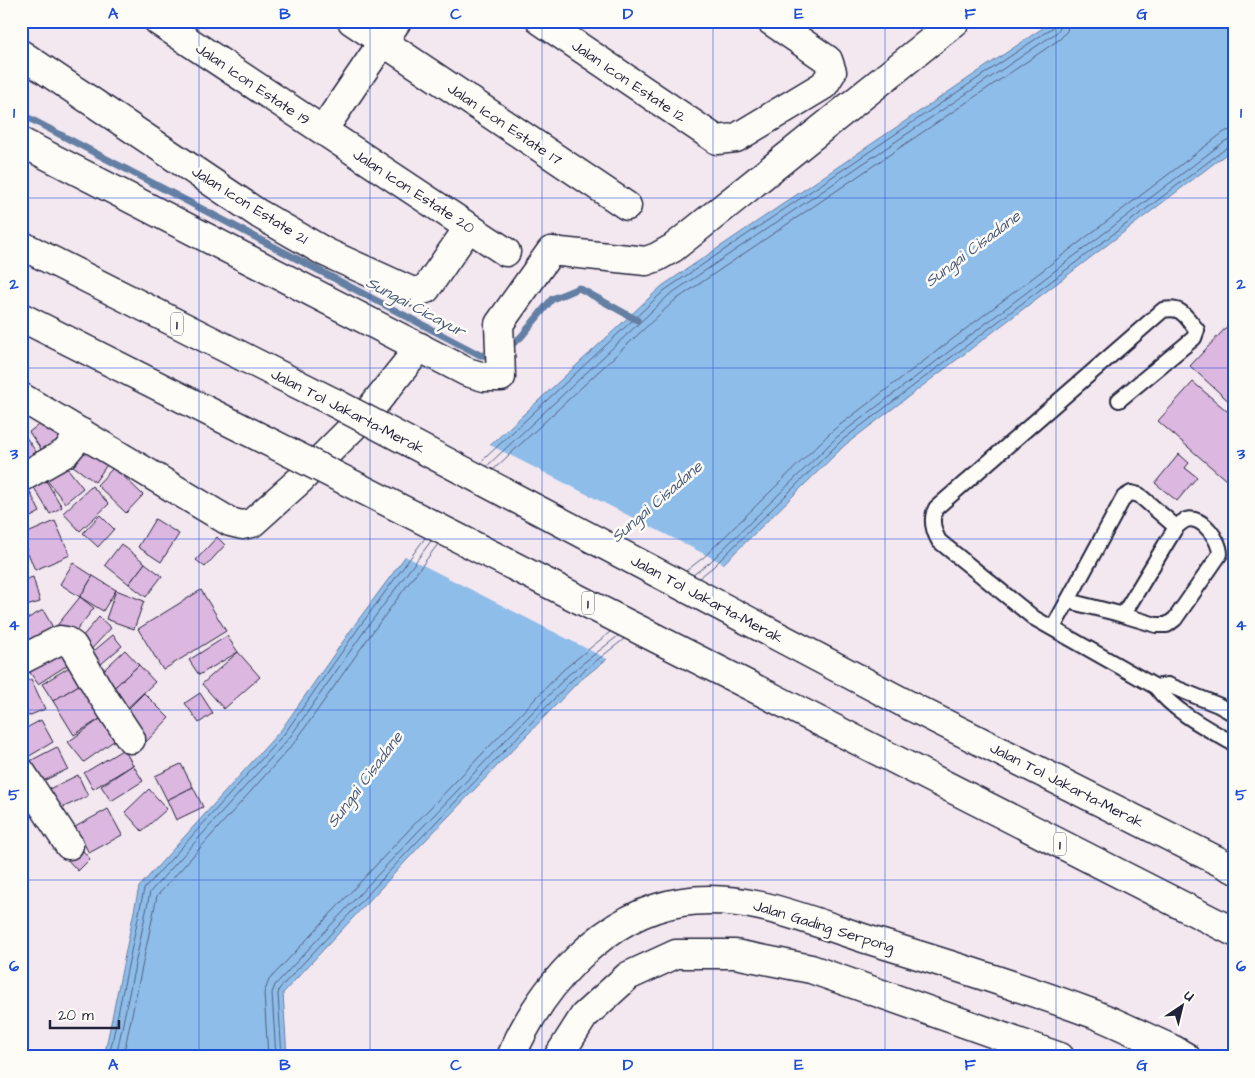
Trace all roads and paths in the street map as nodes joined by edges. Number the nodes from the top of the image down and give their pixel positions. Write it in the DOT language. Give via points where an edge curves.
graph roads {
  1 [pos="158,21"];
  2 [pos="352,21"];
  3 [pos="541,21"];
  4 [pos="770,21"];
  5 [pos="956,21"];
  6 [pos="390,32"];
  7 [pos="21,54"];
  8 [pos="323,130"];
  9 [pos="21,142"];
  10 [pos="627,206"];
  11 [pos="469,227"];
  12 [pos="21,245"];
  13 [pos="506,252"];
  14 [pos="21,317"];
  15 [pos="420,347"];
  16 [pos="21,397"];
  17 [pos="1119,400"];
  18 [pos="82,433"];
  19 [pos="21,478"];
  20 [pos="1176,527"];
  21 [pos="1068,601"];
  22 [pos="1123,615"];
  23 [pos="1053,628"];
  24 [pos="21,660"];
  25 [pos="1156,687"];
  26 [pos="1234,714"];
  27 [pos="131,739"];
  28 [pos="1234,744"];
  29 [pos="21,772"];
  30 [pos="69,845"];
  31 [pos="1234,869"];
  32 [pos="1234,932"];
  33 [pos="1185,1054"];
  34 [pos="512,1057"];
  35 [pos="558,1057"];
  36 [pos="1060,1057"];
  1 -- 8 [label="main road, Jalan Icon Estate 19"];
  2 -- 6 [label="main road, Jalan Icon Estate 17"];
  3 -- 4 [label="main road, Jalan Icon Estate 12" via="717,140 736,138 824,85 832,72 828,60"];
  5 -- 15 [label="main road" via="657,258 646,260 551,251 499,324 501,377 467,372"];
  6 -- 8 [label="main road"];
  6 -- 10 [label="main road, Jalan Icon Estate 17"];
  7 -- 11 [label="main road, Jalan Icon Estate 21" via="259,214 326,252 413,292 426,290"];
  8 -- 11 [label="main road, Jalan Icon Estate 20"];
  9 -- 15 [label="main road"];
  11 -- 13 [label="main road, Jalan Icon Estate 20"];
  12 -- 31 [label="main road, Jalan Tol Jakarta–Merak / 1, bridge" via="333,402 912,707"];
  14 -- 32 [label="main road, 1, bridge"];
  15 -- 18 [label="main road" via="368,412 252,523 230,522"];
  16 -- 18 [label="main road"];
  17 -- 23 [label="lane" via="1194,338 1197,330 1181,311 1163,310 936,508 932,515 934,533 939,541 1034,618"];
  18 -- 19 [label="main road" via="65,454"];
  20 -- 21 [label="lane" via="1140,495 1131,493 1124,497"];
  20 -- 22 [label="lane"];
  20 -- 22 [label="lane" via="1186,520 1194,520 1213,533 1220,548 1216,562 1175,619 1166,625"];
  21 -- 22 [label="lane"];
  21 -- 23 [label="lane"];
  23 -- 25 [label="lane"];
  24 -- 27 [label="main road" via="60,640 73,646"];
  25 -- 26 [label="lane" via="1168,686"];
  25 -- 28 [label="lane" via="1164,698"];
  29 -- 30 [label="main road"];
  33 -- 34 [label="main road, Jalan Gading Serpong" via="1095,1015 970,971 783,912 711,898 647,911 619,924 594,943 566,971 539,1006"];
  35 -- 36 [label="main road" via="584,1016 628,976 676,954 735,954 811,969"];
}
